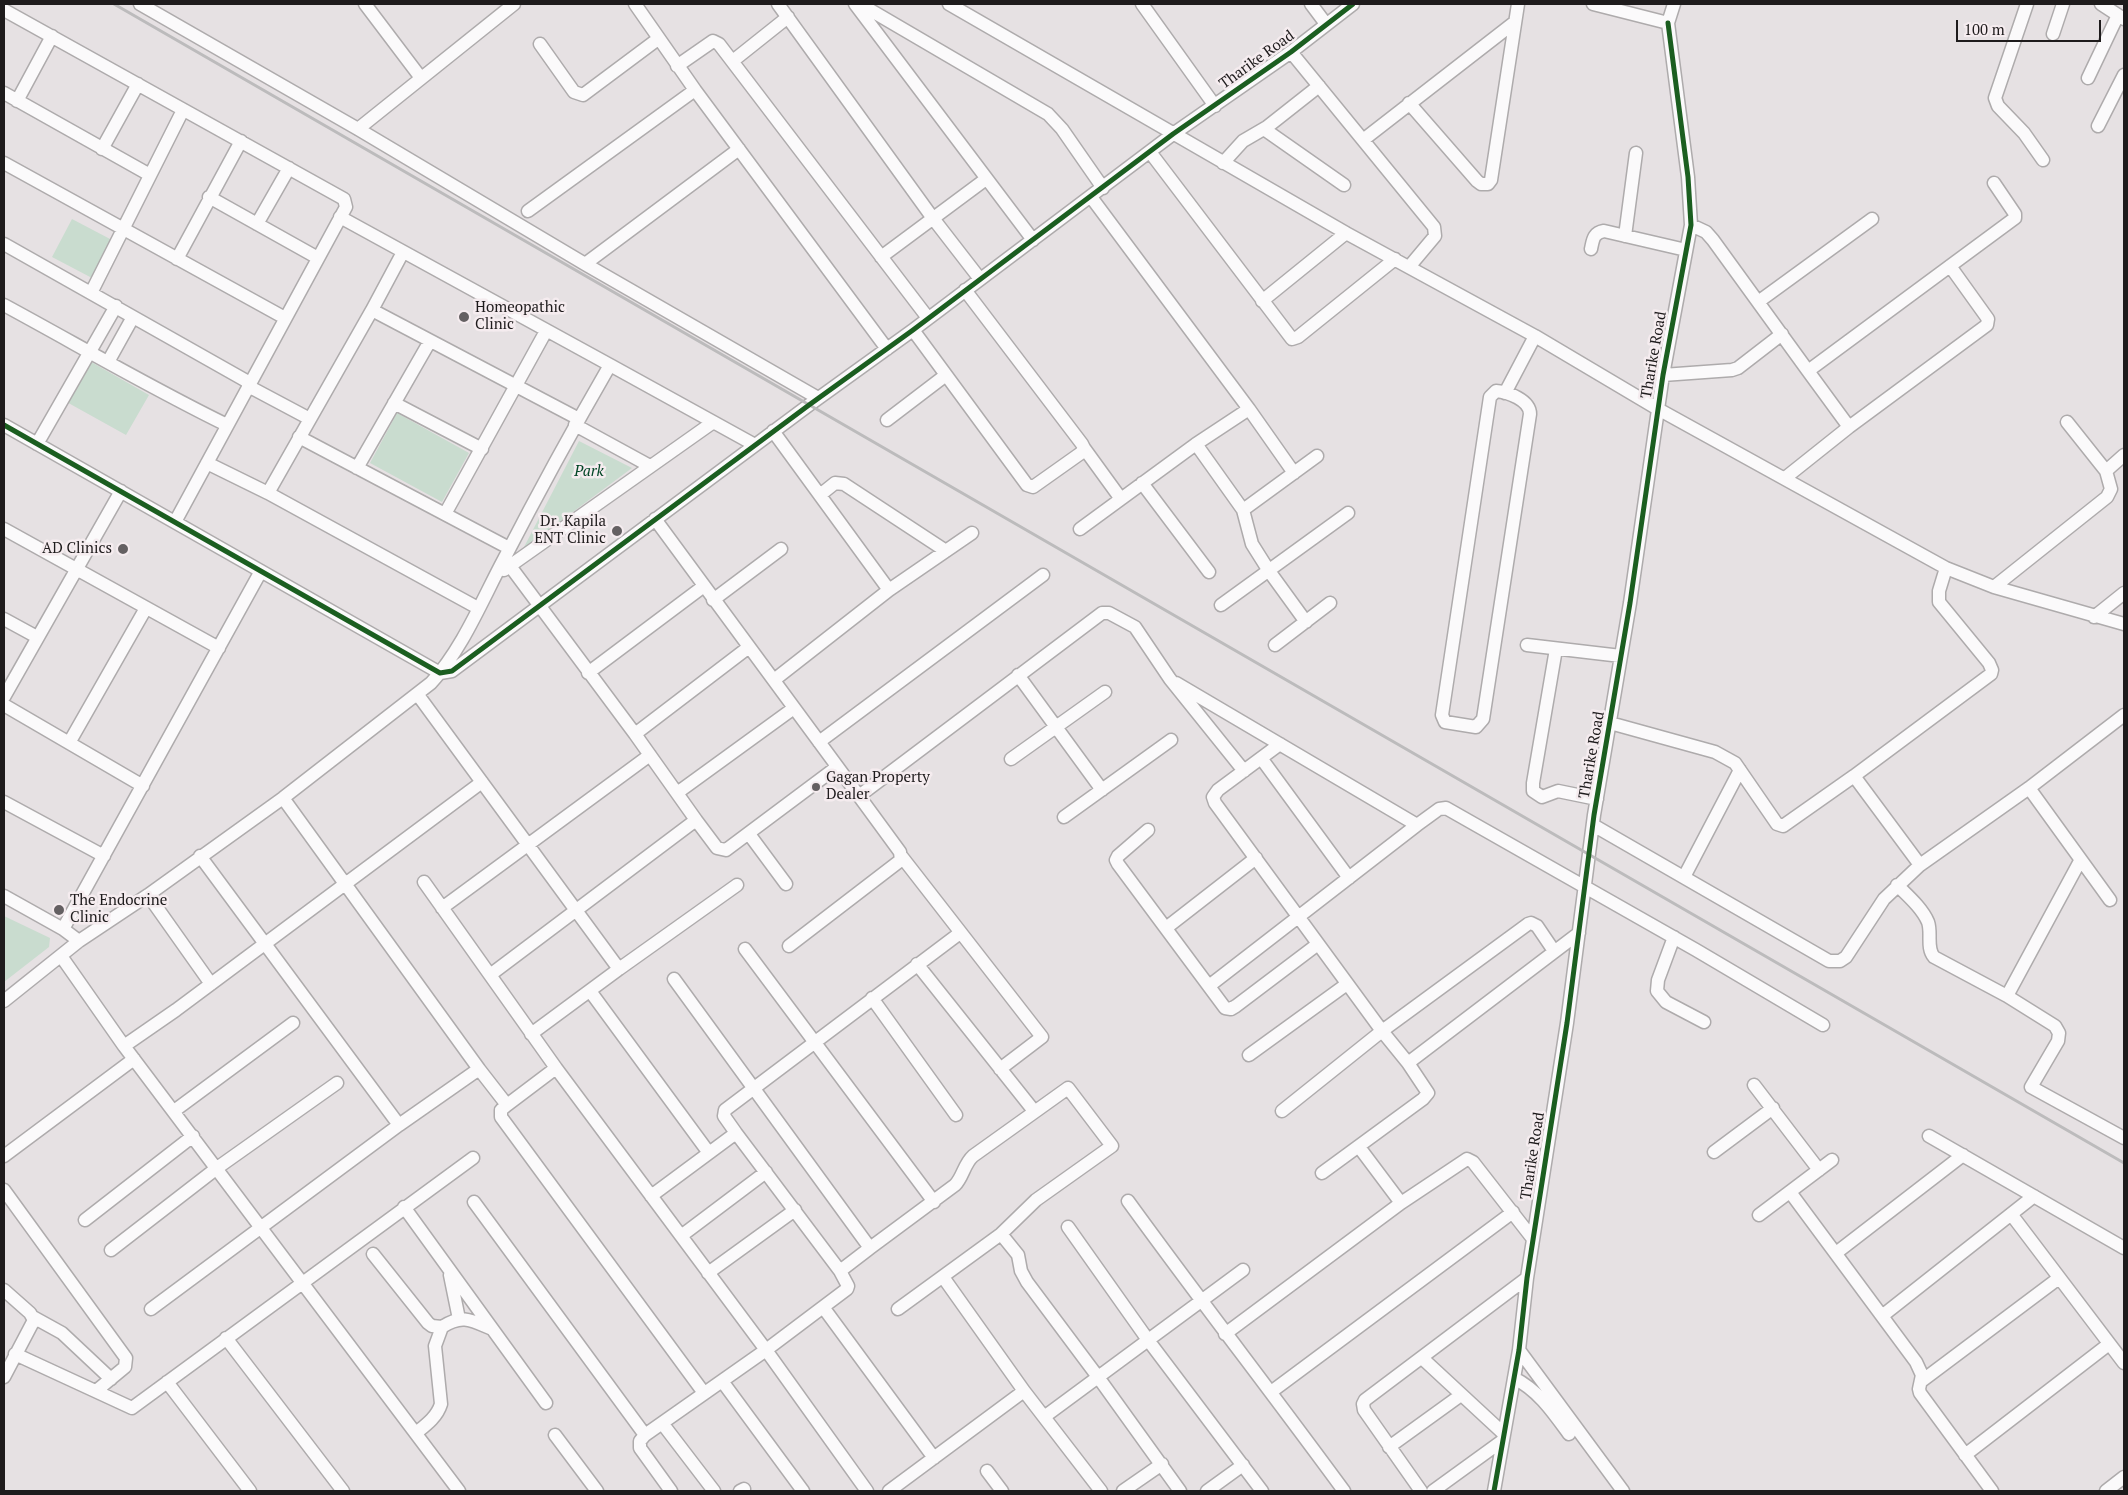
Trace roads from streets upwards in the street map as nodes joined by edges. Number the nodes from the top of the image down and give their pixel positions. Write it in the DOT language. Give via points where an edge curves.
graph roads {
  1 [pos="140,4"];
  2 [pos="366,4"];
  3 [pos="514,4"];
  4 [pos="635,4"];
  5 [pos="778,4"];
  6 [pos="855,4"];
  7 [pos="860,4"];
  8 [pos="949,4"];
  9 [pos="1142,4"];
  10 [pos="1311,4"];
  11 [pos="1353,4"];
  12 [pos="1518,4"];
  13 [pos="1593,4"];
  14 [pos="1674,4"];
  15 [pos="2026,4"];
  16 [pos="2063,4"];
  17 [pos="2102,4"];
  18 [pos="4,11"];
  19 [pos="788,17"];
  20 [pos="2121,17"];
  21 [pos="1515,22"];
  22 [pos="1668,23"];
  23 [pos="1326,24"];
  24 [pos="2053,34"];
  25 [pos="52,36"];
  26 [pos="658,39"];
  27 [pos="540,44"];
  28 [pos="1291,52"];
  29 [pos="734,60"];
  30 [pos="677,66"];
  31 [pos="2124,75"];
  32 [pos="421,78"];
  33 [pos="2088,78"];
  34 [pos="138,84"];
  35 [pos="1319,86"];
  36 [pos="695,90"];
  37 [pos="4,93"];
  38 [pos="17,101"];
  39 [pos="1409,103"];
  40 [pos="1215,106"];
  41 [pos="183,110"];
  42 [pos="2098,126"];
  43 [pos="358,129"];
  44 [pos="1264,129"];
  45 [pos="1173,134"];
  46 [pos="1363,140"];
  47 [pos="241,142"];
  48 [pos="102,148"];
  49 [pos="739,149"];
  50 [pos="1150,152"];
  51 [pos="1636,153"];
  52 [pos="2043,160"];
  53 [pos="1223,163"];
  54 [pos="4,164"];
  55 [pos="289,168"];
  56 [pos="150,175"];
  57 [pos="986,179"];
  58 [pos="1994,183"];
  59 [pos="1344,185"];
  60 [pos="1103,188"];
  61 [pos="209,197"];
  62 [pos="1091,197"];
  63 [pos="528,211"];
  64 [pos="340,217"];
  65 [pos="932,218"];
  66 [pos="1872,219"];
  67 [pos="257,224"];
  68 [pos="1691,225"];
  69 [pos="123,228"];
  70 [pos="1346,233"];
  71 [pos="1625,236"];
  72 [pos="1033,240"];
  73 [pos="4,244"];
  74 [pos="1591,250"];
  75 [pos="1686,250"];
  76 [pos="403,252"];
  77 [pos="881,257"];
  78 [pos="318,258"];
  79 [pos="177,259"];
  80 [pos="1395,259"];
  81 [pos="585,264"];
  82 [pos="1950,266"];
  83 [pos="1409,267"];
  84 [pos="980,279"];
  85 [pos="965,290"];
  86 [pos="91,293"];
  87 [pos="1262,302"];
  88 [pos="1758,302"];
  89 [pos="4,305"];
  90 [pos="116,306"];
  91 [pos="372,310"];
  92 [pos="133,317"];
  93 [pos="285,318"];
  94 [pos="928,318"];
  95 [pos="913,330"];
  96 [pos="546,331"];
  97 [pos="1782,334"];
  98 [pos="1535,336"];
  99 [pos="430,341"];
  100 [pos="887,349"];
  101 [pos="90,351"];
  102 [pos="108,362"];
  103 [pos="610,365"];
  104 [pos="1808,371"];
  105 [pos="946,375"];
  106 [pos="1663,375"];
  107 [pos="249,384"];
  108 [pos="517,387"];
  109 [pos="1505,393"];
  110 [pos="818,398"];
  111 [pos="394,403"];
  112 [pos="1249,409"];
  113 [pos="1658,409"];
  114 [pos="310,419"];
  115 [pos="887,420"];
  116 [pos="577,422"];
  117 [pos="2067,422"];
  118 [pos="712,423"];
  119 [pos="4,425"];
  120 [pos="227,426"];
  121 [pos="1849,427"];
  122 [pos="773,431"];
  123 [pos="299,438"];
  124 [pos="37,444"];
  125 [pos="1196,444"];
  126 [pos="755,445"];
  127 [pos="1084,448"];
  128 [pos="482,449"];
  129 [pos="2124,455"];
  130 [pos="1317,456"];
  131 [pos="207,463"];
  132 [pos="650,466"];
  133 [pos="357,468"];
  134 [pos="2106,472"];
  135 [pos="1294,473"];
  136 [pos="1784,478"];
  137 [pos="1142,483"];
  138 [pos="121,491"];
  139 [pos="268,493"];
  140 [pos="820,495"];
  141 [pos="1121,499"];
  142 [pos="1243,510"];
  143 [pos="1348,513"];
  144 [pos="445,514"];
  145 [pos="655,520"];
  146 [pos="175,522"];
  147 [pos="4,529"];
  148 [pos="1080,529"];
  149 [pos="972,533"];
  150 [pos="509,548"];
  151 [pos="781,549"];
  152 [pos="946,551"];
  153 [pos="510,566"];
  154 [pos="1946,568"];
  155 [pos="75,569"];
  156 [pos="261,571"];
  157 [pos="1269,571"];
  158 [pos="1208,572"];
  159 [pos="1043,575"];
  160 [pos="494,578"];
  161 [pos="704,586"];
  162 [pos="1994,587"];
  163 [pos="889,590"];
  164 [pos="2124,593"];
  165 [pos="713,600"];
  166 [pos="1330,603"];
  167 [pos="1221,605"];
  168 [pos="541,606"];
  169 [pos="146,608"];
  170 [pos="478,608"];
  171 [pos="2094,617"];
  172 [pos="4,618"];
  173 [pos="1306,622"];
  174 [pos="2124,624"];
  175 [pos="37,637"];
  176 [pos="1275,645"];
  177 [pos="1527,646"];
  178 [pos="749,647"];
  179 [pos="219,648"];
  180 [pos="1556,649"];
  181 [pos="1621,656"];
  182 [pos="440,673"];
  183 [pos="588,673"];
  184 [pos="1018,675"];
  185 [pos="774,680"];
  186 [pos="1170,680"];
  187 [pos="1105,692"];
  188 [pos="418,695"];
  189 [pos="4,696"];
  190 [pos="4,705"];
  191 [pos="794,708"];
  192 [pos="2124,715"];
  193 [pos="1610,723"];
  194 [pos="1055,726"];
  195 [pos="635,734"];
  196 [pos="1171,740"];
  197 [pos="819,742"];
  198 [pos="69,743"];
  199 [pos="1280,744"];
  200 [pos="650,756"];
  201 [pos="1261,758"];
  202 [pos="1011,759"];
  203 [pos="837,767"];
  204 [pos="1740,770"];
  205 [pos="1244,771"];
  206 [pos="1854,776"];
  207 [pos="482,782"];
  208 [pos="143,786"];
  209 [pos="2029,788"];
  210 [pos="1102,790"];
  211 [pos="678,793"];
  212 [pos="859,796"];
  213 [pos="283,798"];
  214 [pos="1597,799"];
  215 [pos="4,802"];
  216 [pos="1064,817"];
  217 [pos="696,820"];
  218 [pos="1417,825"];
  219 [pos="1593,825"];
  220 [pos="1148,830"];
  221 [pos="749,834"];
  222 [pos="528,845"];
  223 [pos="104,856"];
  224 [pos="200,856"];
  225 [pos="902,857"];
  226 [pos="1256,858"];
  227 [pos="2080,861"];
  228 [pos="1920,865"];
  229 [pos="1684,877"];
  230 [pos="1349,878"];
  231 [pos="424,882"];
  232 [pos="346,884"];
  233 [pos="786,884"];
  234 [pos="737,885"];
  235 [pos="1898,885"];
  236 [pos="1586,887"];
  237 [pos="148,895"];
  238 [pos="4,896"];
  239 [pos="2110,900"];
  240 [pos="442,908"];
  241 [pos="576,911"];
  242 [pos="1298,917"];
  243 [pos="1166,928"];
  244 [pos="64,929"];
  245 [pos="960,933"];
  246 [pos="1579,933"];
  247 [pos="1674,937"];
  248 [pos="79,941"];
  249 [pos="264,943"];
  250 [pos="1318,944"];
  251 [pos="789,946"];
  252 [pos="745,949"];
  253 [pos="1554,951"];
  254 [pos="61,956"];
  255 [pos="917,964"];
  256 [pos="619,969"];
  257 [pos="490,975"];
  258 [pos="674,979"];
  259 [pos="211,984"];
  260 [pos="1347,984"];
  261 [pos="1209,986"];
  262 [pos="590,991"];
  263 [pos="2007,996"];
  264 [pos="872,998"];
  265 [pos="4,1001"];
  266 [pos="1704,1022"];
  267 [pos="293,1023"];
  268 [pos="1824,1025"];
  269 [pos="1382,1031"];
  270 [pos="531,1034"];
  271 [pos="815,1043"];
  272 [pos="124,1046"];
  273 [pos="1250,1055"];
  274 [pos="134,1059"];
  275 [pos="1408,1063"];
  276 [pos="556,1068"];
  277 [pos="479,1069"];
  278 [pos="1000,1069"];
  279 [pos="337,1083"];
  280 [pos="1754,1085"];
  281 [pos="752,1088"];
  282 [pos="507,1104"];
  283 [pos="1772,1108"];
  284 [pos="174,1111"];
  285 [pos="1034,1111"];
  286 [pos="1282,1111"];
  287 [pos="956,1115"];
  288 [pos="399,1125"];
  289 [pos="736,1133"];
  290 [pos="193,1136"];
  291 [pos="1928,1136"];
  292 [pos="2124,1138"];
  293 [pos="1359,1147"];
  294 [pos="1714,1152"];
  295 [pos="709,1153"];
  296 [pos="1963,1155"];
  297 [pos="4,1156"];
  298 [pos="473,1158"];
  299 [pos="1832,1160"];
  300 [pos="217,1168"];
  301 [pos="1819,1170"];
  302 [pos="766,1172"];
  303 [pos="1322,1173"];
  304 [pos="4,1190"];
  305 [pos="1790,1192"];
  306 [pos="651,1196"];
  307 [pos="2034,1196"];
  308 [pos="1128,1201"];
  309 [pos="474,1202"];
  310 [pos="934,1202"];
  311 [pos="1401,1202"];
  312 [pos="404,1207"];
  313 [pos="795,1210"];
  314 [pos="1513,1212"];
  315 [pos="2011,1214"];
  316 [pos="1759,1216"];
  317 [pos="85,1220"];
  318 [pos="262,1227"];
  319 [pos="1068,1227"];
  320 [pos="1001,1234"];
  321 [pos="680,1236"];
  322 [pos="1533,1239"];
  323 [pos="870,1248"];
  324 [pos="2124,1248"];
  325 [pos="111,1250"];
  326 [pos="1836,1253"];
  327 [pos="373,1254"];
  328 [pos="449,1270"];
  329 [pos="840,1270"];
  330 [pos="1243,1270"];
  331 [pos="708,1273"];
  332 [pos="943,1277"];
  333 [pos="1526,1278"];
  334 [pos="2059,1278"];
  335 [pos="303,1282"];
  336 [pos="4,1290"];
  337 [pos="1200,1300"];
  338 [pos="823,1307"];
  339 [pos="151,1309"];
  340 [pos="898,1309"];
  341 [pos="1882,1316"];
  342 [pos="33,1317"];
  343 [pos="459,1318"];
  344 [pos="442,1327"];
  345 [pos="492,1329"];
  346 [pos="1225,1334"];
  347 [pos="226,1338"];
  348 [pos="1148,1340"];
  349 [pos="2109,1344"];
  350 [pos="766,1350"];
  351 [pos="1519,1350"];
  352 [pos="15,1354"];
  353 [pos="1422,1358"];
  354 [pos="2124,1363"];
  355 [pos="1098,1376"];
  356 [pos="4,1377"];
  357 [pos="1514,1378"];
  358 [pos="110,1379"];
  359 [pos="1923,1380"];
  360 [pos="722,1381"];
  361 [pos="167,1382"];
  362 [pos="96,1391"];
  363 [pos="1024,1391"];
  364 [pos="1271,1392"];
  365 [pos="704,1393"];
  366 [pos="1462,1395"];
  367 [pos="546,1403"];
  368 [pos="1044,1417"];
  369 [pos="662,1422"];
  370 [pos="416,1433"];
  371 [pos="555,1435"];
  372 [pos="645,1435"];
  373 [pos="1503,1437"];
  374 [pos="1389,1447"];
  375 [pos="1965,1455"];
  376 [pos="934,1458"];
  377 [pos="1162,1464"];
  378 [pos="1243,1465"];
  379 [pos="987,1470"];
  380 [pos="2124,1477"];
  381 [pos="250,1491"];
  382 [pos="343,1491"];
  383 [pos="459,1491"];
  384 [pos="597,1491"];
  385 [pos="671,1491"];
  386 [pos="714,1491"];
  387 [pos="802,1491"];
  388 [pos="867,1491"];
  389 [pos="888,1491"];
  390 [pos="1002,1491"];
  391 [pos="1101,1491"];
  392 [pos="1123,1491"];
  393 [pos="1180,1491"];
  394 [pos="1207,1491"];
  395 [pos="1262,1491"];
  396 [pos="1344,1491"];
  397 [pos="1420,1491"];
  398 [pos="1433,1491"];
  399 [pos="1494,1491"];
  400 [pos="1613,1491"];
  401 [pos="1623,1491"];
  402 [pos="1992,1491"];
  403 [pos="2106,1491"];
  1 -- 43 [label="street"];
  2 -- 32 [label="street"];
  3 -- 32 [label="street"];
  4 -- 26 [label="street"];
  5 -- 19 [label="street"];
  6 -- 57 [label="street"];
  7 -- 60 [label="street" via="1048,114"];
  8 -- 45 [label="street"];
  9 -- 40 [label="street"];
  10 -- 23 [label="street"];
  11 -- 23 [label="street, Tharike Road"];
  12 -- 21 [label="street"];
  13 -- 22 [label="street"];
  14 -- 22 [label="street, Tharike Road"];
  15 -- 52 [label="street" via="1995,98 1998,106 2024,133"];
  16 -- 24 [label="street"];
  17 -- 20 [label="street"];
  18 -- 25 [label="street"];
  19 -- 29 [label="street"];
  19 -- 65 [label="street"];
  20 -- 33 [label="street"];
  21 -- 39 [label="street"];
  21 -- 39 [label="street" via="1488,184 1477,181"];
  22 -- 68 [label="street, Tharike Road"];
  23 -- 28 [label="street, Tharike Road"];
  25 -- 34 [label="street"];
  25 -- 38 [label="street"];
  26 -- 27 [label="street" via="583,95 574,92"];
  26 -- 30 [label="street"];
  28 -- 35 [label="street"];
  28 -- 40 [label="street, Tharike Road"];
  29 -- 30 [label="street" via="720,44 712,41"];
  29 -- 77 [label="street"];
  30 -- 36 [label="street"];
  31 -- 42 [label="street"];
  32 -- 43 [label="street"];
  34 -- 41 [label="street"];
  34 -- 48 [label="street"];
  35 -- 44 [label="street"];
  35 -- 46 [label="street"];
  36 -- 49 [label="street"];
  36 -- 63 [label="street"];
  37 -- 38 [label="street"];
  38 -- 48 [label="street"];
  39 -- 46 [label="street"];
  40 -- 45 [label="street, Tharike Road"];
  41 -- 47 [label="street"];
  41 -- 56 [label="street"];
  43 -- 81 [label="street"];
  44 -- 53 [label="street" via="1243,141"];
  44 -- 59 [label="street"];
  45 -- 50 [label="street, Tharike Road"];
  45 -- 53 [label="street"];
  46 -- 83 [label="street" via="1435,230 1432,241"];
  47 -- 55 [label="street"];
  47 -- 61 [label="street"];
  48 -- 56 [label="street"];
  49 -- 81 [label="street"];
  49 -- 100 [label="street"];
  50 -- 60 [label="street, Tharike Road"];
  50 -- 87 [label="street"];
  51 -- 71 [label="street"];
  53 -- 70 [label="street"];
  54 -- 69 [label="street"];
  55 -- 64 [label="street" via="344,198 346,207"];
  55 -- 67 [label="street"];
  56 -- 69 [label="street"];
  57 -- 65 [label="street"];
  57 -- 72 [label="street"];
  58 -- 82 [label="street" via="2015,218"];
  60 -- 62 [label="street, Tharike Road"];
  61 -- 67 [label="street"];
  61 -- 79 [label="street"];
  62 -- 72 [label="street, Tharike Road"];
  62 -- 112 [label="street"];
  64 -- 76 [label="street"];
  64 -- 78 [label="street"];
  65 -- 77 [label="street"];
  65 -- 84 [label="street"];
  66 -- 88 [label="street"];
  67 -- 78 [label="street"];
  68 -- 75 [label="street, Tharike Road"];
  68 -- 88 [label="street" via="1706,232 1713,240"];
  69 -- 79 [label="street"];
  69 -- 86 [label="street"];
  70 -- 80 [label="street"];
  70 -- 87 [label="street"];
  71 -- 74 [label="street" via="1599,232 1594,236"];
  71 -- 75 [label="street"];
  72 -- 84 [label="street, Tharike Road"];
  73 -- 86 [label="street"];
  75 -- 106 [label="street, Tharike Road"];
  76 -- 91 [label="street"];
  76 -- 96 [label="street"];
  77 -- 94 [label="street"];
  78 -- 93 [label="street"];
  79 -- 93 [label="street"];
  80 -- 83 [label="street"];
  80 -- 87 [label="street" via="1295,339 1289,337"];
  81 -- 110 [label="street"];
  82 -- 104 [label="street"];
  82 -- 121 [label="street" via="1989,323"];
  83 -- 98 [label="street"];
  84 -- 85 [label="street, Tharike Road"];
  85 -- 94 [label="street, Tharike Road"];
  85 -- 127 [label="street"];
  86 -- 90 [label="street"];
  88 -- 97 [label="street"];
  89 -- 101 [label="street"];
  90 -- 92 [label="street"];
  90 -- 101 [label="street"];
  91 -- 99 [label="street"];
  91 -- 114 [label="street"];
  92 -- 102 [label="street"];
  92 -- 107 [label="street"];
  93 -- 107 [label="street"];
  94 -- 95 [label="street, Tharike Road"];
  95 -- 100 [label="street, Tharike Road"];
  95 -- 105 [label="street"];
  96 -- 103 [label="street"];
  96 -- 108 [label="street"];
  97 -- 104 [label="street"];
  97 -- 106 [label="street" via="1738,368"];
  98 -- 109 [label="street"];
  98 -- 113 [label="street"];
  99 -- 108 [label="street"];
  99 -- 111 [label="street"];
  100 -- 110 [label="street, Tharike Road"];
  101 -- 102 [label="street"];
  101 -- 124 [label="street"];
  102 -- 120 [label="street"];
  103 -- 116 [label="street"];
  103 -- 118 [label="street"];
  104 -- 121 [label="street"];
  105 -- 115 [label="street"];
  105 -- 127 [label="street" via="1029,486 1036,485 1082,453"];
  106 -- 113 [label="street, Tharike Road"];
  107 -- 114 [label="street"];
  107 -- 120 [label="street"];
  108 -- 116 [label="street"];
  108 -- 128 [label="street"];
  109 -- 109 [label="street" via="1496,391 1490,397 1442,715 1448,724 1476,727 1483,719 1530,414 1526,402"];
  110 -- 122 [label="street, Tharike Road"];
  111 -- 128 [label="street"];
  111 -- 133 [label="street"];
  112 -- 125 [label="street"];
  112 -- 135 [label="street"];
  113 -- 136 [label="street"];
  113 -- 181 [label="street, Tharike Road"];
  114 -- 123 [label="street"];
  116 -- 132 [label="street"];
  116 -- 150 [label="street"];
  117 -- 134 [label="street"];
  118 -- 126 [label="street"];
  118 -- 132 [label="street"];
  119 -- 124 [label="street"];
  120 -- 131 [label="street"];
  121 -- 136 [label="street"];
  122 -- 126 [label="street, Tharike Road"];
  122 -- 140 [label="street"];
  123 -- 133 [label="street"];
  123 -- 139 [label="street"];
  124 -- 138 [label="street"];
  125 -- 137 [label="street"];
  125 -- 142 [label="street"];
  126 -- 145 [label="street, Tharike Road"];
  127 -- 141 [label="street"];
  128 -- 144 [label="street"];
  129 -- 134 [label="street"];
  130 -- 135 [label="street"];
  131 -- 139 [label="street"];
  131 -- 146 [label="street"];
  132 -- 153 [label="street"];
  133 -- 144 [label="street"];
  134 -- 162 [label="street" via="2111,489 2107,496"];
  135 -- 142 [label="street"];
  136 -- 154 [label="street"];
  137 -- 141 [label="street"];
  137 -- 158 [label="street"];
  138 -- 146 [label="street"];
  138 -- 155 [label="street"];
  139 -- 170 [label="street"];
  140 -- 152 [label="street" via="835,483 844,484"];
  140 -- 163 [label="street"];
  141 -- 148 [label="street"];
  142 -- 157 [label="street" via="1252,544"];
  143 -- 157 [label="street"];
  144 -- 150 [label="street"];
  145 -- 161 [label="street"];
  145 -- 168 [label="street, Tharike Road"];
  146 -- 156 [label="street"];
  147 -- 155 [label="street"];
  149 -- 152 [label="street"];
  150 -- 160 [label="street"];
  151 -- 165 [label="street"];
  152 -- 163 [label="street"];
  153 -- 160 [label="street"];
  153 -- 168 [label="street"];
  154 -- 162 [label="street"];
  154 -- 206 [label="street" via="1939,591 1940,602 1989,663 1991,674"];
  155 -- 169 [label="street"];
  155 -- 175 [label="street"];
  156 -- 179 [label="street"];
  156 -- 182 [label="street"];
  157 -- 167 [label="street"];
  157 -- 173 [label="street"];
  159 -- 197 [label="street"];
  160 -- 170 [label="street"];
  161 -- 165 [label="street"];
  161 -- 183 [label="street"];
  162 -- 171 [label="street"];
  163 -- 185 [label="street"];
  164 -- 171 [label="street"];
  165 -- 178 [label="street"];
  166 -- 173 [label="street"];
  168 -- 182 [label="street, Tharike Road" via="452,671"];
  168 -- 183 [label="street"];
  169 -- 179 [label="street"];
  169 -- 198 [label="street"];
  170 -- 182 [label="street"];
  171 -- 174 [label="street"];
  172 -- 175 [label="street"];
  173 -- 176 [label="street"];
  175 -- 189 [label="street"];
  177 -- 180 [label="street"];
  178 -- 185 [label="street"];
  178 -- 195 [label="street"];
  179 -- 208 [label="street"];
  180 -- 181 [label="street"];
  180 -- 214 [label="street" via="1533,791 1542,797 1558,791"];
  181 -- 193 [label="street, Tharike Road"];
  182 -- 188 [label="street"];
  183 -- 195 [label="street"];
  184 -- 186 [label="street" via="1106,612 1135,627"];
  184 -- 194 [label="street"];
  184 -- 212 [label="street"];
  185 -- 191 [label="street"];
  186 -- 199 [label="street"];
  186 -- 205 [label="street"];
  187 -- 194 [label="street"];
  188 -- 207 [label="street"];
  188 -- 213 [label="street"];
  190 -- 198 [label="street"];
  191 -- 197 [label="street"];
  191 -- 211 [label="street"];
  192 -- 209 [label="street"];
  193 -- 204 [label="street" via="1723,754"];
  193 -- 214 [label="street, Tharike Road"];
  194 -- 202 [label="street"];
  194 -- 210 [label="street"];
  195 -- 200 [label="street"];
  196 -- 210 [label="street"];
  197 -- 203 [label="street"];
  198 -- 208 [label="street"];
  199 -- 201 [label="street"];
  199 -- 218 [label="street"];
  200 -- 211 [label="street"];
  200 -- 222 [label="street"];
  201 -- 205 [label="street"];
  201 -- 230 [label="street"];
  203 -- 212 [label="street"];
  203 -- 221 [label="street"];
  204 -- 206 [label="street" via="1777,824 1783,826"];
  204 -- 229 [label="street"];
  205 -- 226 [label="street" via="1213,797"];
  206 -- 228 [label="street"];
  207 -- 222 [label="street"];
  207 -- 232 [label="street"];
  208 -- 223 [label="street"];
  209 -- 227 [label="street"];
  209 -- 228 [label="street"];
  210 -- 216 [label="street"];
  211 -- 217 [label="street"];
  212 -- 225 [label="street"];
  213 -- 224 [label="street"];
  213 -- 232 [label="street"];
  214 -- 219 [label="street, Tharike Road"];
  215 -- 223 [label="street"];
  217 -- 221 [label="street" via="721,850"];
  217 -- 241 [label="street"];
  218 -- 230 [label="street"];
  218 -- 236 [label="street" via="1439,809 1446,808"];
  219 -- 229 [label="street"];
  219 -- 236 [label="street, Tharike Road"];
  220 -- 243 [label="street" via="1116,860"];
  221 -- 233 [label="street"];
  222 -- 240 [label="street"];
  222 -- 241 [label="street"];
  223 -- 244 [label="street"];
  224 -- 237 [label="street"];
  224 -- 249 [label="street"];
  225 -- 245 [label="street"];
  225 -- 251 [label="street" via="898,864"];
  226 -- 242 [label="street"];
  226 -- 243 [label="street"];
  227 -- 239 [label="street"];
  227 -- 263 [label="street"];
  228 -- 235 [label="street"];
  229 -- 235 [label="street" via="1829,962 1846,957 1873,914"];
  230 -- 242 [label="street"];
  231 -- 240 [label="street"];
  232 -- 249 [label="street"];
  232 -- 277 [label="street"];
  234 -- 256 [label="street"];
  235 -- 263 [label="street" via="1929,924 1930,950 1934,957"];
  236 -- 246 [label="street, Tharike Road"];
  236 -- 247 [label="street"];
  237 -- 248 [label="street"];
  237 -- 259 [label="street"];
  238 -- 244 [label="street"];
  240 -- 257 [label="street"];
  241 -- 256 [label="street"];
  241 -- 257 [label="street"];
  242 -- 250 [label="street"];
  242 -- 261 [label="street"];
  243 -- 261 [label="street"];
  244 -- 248 [label="street"];
  245 -- 255 [label="street"];
  245 -- 278 [label="street" via="1042,1037"];
  246 -- 253 [label="street"];
  246 -- 322 [label="street, Tharike Road"];
  247 -- 266 [label="street" via="1658,980 1658,991 1666,1002"];
  247 -- 268 [label="street"];
  248 -- 254 [label="street"];
  249 -- 259 [label="street"];
  249 -- 288 [label="street"];
  250 -- 260 [label="street"];
  250 -- 261 [label="street" via="1231,1009 1226,1008"];
  252 -- 271 [label="street"];
  253 -- 269 [label="street" via="1537,926 1528,924"];
  253 -- 275 [label="street"];
  254 -- 265 [label="street"];
  254 -- 272 [label="street"];
  255 -- 264 [label="street"];
  255 -- 278 [label="street"];
  256 -- 262 [label="street"];
  257 -- 270 [label="street"];
  258 -- 281 [label="street"];
  259 -- 272 [label="street"];
  260 -- 269 [label="street"];
  260 -- 273 [label="street"];
  262 -- 270 [label="street"];
  262 -- 295 [label="street"];
  263 -- 292 [label="street" via="2047,1020 2059,1033 2058,1041 2031,1087"];
  264 -- 271 [label="street"];
  264 -- 287 [label="street"];
  267 -- 284 [label="street"];
  269 -- 275 [label="street"];
  269 -- 286 [label="street"];
  270 -- 276 [label="street"];
  271 -- 281 [label="street"];
  271 -- 310 [label="street"];
  272 -- 274 [label="street"];
  274 -- 284 [label="street"];
  274 -- 297 [label="street"];
  275 -- 293 [label="street" via="1426,1088 1426,1097"];
  276 -- 282 [label="street"];
  276 -- 306 [label="street"];
  277 -- 282 [label="street"];
  277 -- 288 [label="street"];
  278 -- 285 [label="street"];
  279 -- 300 [label="street"];
  280 -- 283 [label="street"];
  281 -- 289 [label="street" via="725,1110 724,1116"];
  281 -- 323 [label="street"];
  282 -- 365 [label="street" via="501,1110 501,1117"];
  283 -- 294 [label="street"];
  283 -- 301 [label="street"];
  284 -- 290 [label="street"];
  285 -- 310 [label="street" via="970,1158 958,1183"];
  285 -- 320 [label="street" via="1068,1088 1112,1146 1036,1200"];
  288 -- 318 [label="street"];
  289 -- 295 [label="street"];
  289 -- 302 [label="street"];
  290 -- 300 [label="street"];
  290 -- 317 [label="street"];
  291 -- 296 [label="street"];
  293 -- 303 [label="street"];
  293 -- 311 [label="street"];
  295 -- 306 [label="street"];
  296 -- 307 [label="street"];
  296 -- 326 [label="street"];
  298 -- 312 [label="street"];
  299 -- 301 [label="street"];
  300 -- 318 [label="street"];
  300 -- 325 [label="street"];
  301 -- 305 [label="street"];
  302 -- 313 [label="street"];
  302 -- 321 [label="street"];
  304 -- 358 [label="street" via="126,1358 125,1367"];
  305 -- 316 [label="street"];
  305 -- 326 [label="street"];
  306 -- 321 [label="street"];
  307 -- 315 [label="street"];
  307 -- 324 [label="street"];
  308 -- 337 [label="street"];
  309 -- 372 [label="street"];
  310 -- 323 [label="street"];
  311 -- 314 [label="street" via="1467,1159 1474,1162"];
  311 -- 346 [label="street"];
  312 -- 328 [label="street"];
  312 -- 335 [label="street"];
  313 -- 329 [label="street"];
  313 -- 331 [label="street"];
  314 -- 322 [label="street"];
  314 -- 364 [label="street"];
  315 -- 334 [label="street"];
  315 -- 341 [label="street"];
  318 -- 335 [label="street"];
  318 -- 339 [label="street"];
  319 -- 348 [label="street"];
  320 -- 332 [label="street"];
  320 -- 355 [label="street" via="1018,1255 1027,1282"];
  321 -- 331 [label="street"];
  322 -- 333 [label="street, Tharike Road"];
  323 -- 329 [label="street"];
  326 -- 341 [label="street"];
  327 -- 344 [label="street" via="428,1323"];
  328 -- 343 [label="street"];
  328 -- 345 [label="street"];
  329 -- 338 [label="street" via="847,1289"];
  330 -- 337 [label="street"];
  331 -- 350 [label="street"];
  332 -- 340 [label="street"];
  332 -- 363 [label="street"];
  333 -- 351 [label="street, Tharike Road"];
  333 -- 353 [label="street"];
  334 -- 349 [label="street"];
  334 -- 359 [label="street"];
  335 -- 347 [label="street"];
  335 -- 370 [label="street"];
  336 -- 342 [label="street"];
  337 -- 346 [label="street"];
  337 -- 348 [label="street"];
  338 -- 350 [label="street"];
  338 -- 376 [label="street"];
  341 -- 359 [label="street" via="1916,1362"];
  342 -- 352 [label="street" via="34,1322"];
  342 -- 358 [label="street" via="62,1333"];
  343 -- 344 [label="street"];
  343 -- 345 [label="street"];
  344 -- 370 [label="street" via="435,1346 441,1404 433,1418"];
  345 -- 367 [label="street"];
  346 -- 364 [label="street"];
  347 -- 361 [label="street"];
  347 -- 382 [label="street"];
  348 -- 355 [label="street"];
  348 -- 378 [label="street"];
  349 -- 354 [label="street"];
  349 -- 375 [label="street"];
  350 -- 360 [label="street"];
  350 -- 388 [label="street"];
  351 -- 357 [label="street, Tharike Road"];
  351 -- 401 [label="street"];
  352 -- 356 [label="street"];
  352 -- 362 [label="street"];
  353 -- 366 [label="street"];
  353 -- 374 [label="street" via="1363,1404"];
  355 -- 368 [label="street"];
  355 -- 377 [label="street"];
  357 -- 373 [label="street, Tharike Road"];
  357 -- 400 [label="street" via="1542,1398"];
  358 -- 362 [label="street"];
  359 -- 375 [label="street" via="1920,1393"];
  360 -- 365 [label="street"];
  360 -- 387 [label="street"];
  361 -- 362 [label="street" via="132,1408"];
  361 -- 381 [label="street"];
  363 -- 368 [label="street"];
  363 -- 376 [label="street"];
  364 -- 396 [label="street"];
  365 -- 369 [label="street"];
  366 -- 373 [label="street"];
  366 -- 374 [label="street"];
  368 -- 391 [label="street"];
  369 -- 372 [label="street"];
  369 -- 386 [label="street"];
  370 -- 383 [label="street"];
  371 -- 384 [label="street"];
  372 -- 385 [label="street" via="640,1441 640,1448"];
  373 -- 398 [label="street"];
  373 -- 399 [label="street, Tharike Road"];
  374 -- 397 [label="street"];
  375 -- 402 [label="street"];
  376 -- 389 [label="street"];
  377 -- 392 [label="street"];
  377 -- 393 [label="street"];
  378 -- 394 [label="street"];
  378 -- 395 [label="street"];
  379 -- 390 [label="street"];
  380 -- 403 [label="street"];
}
